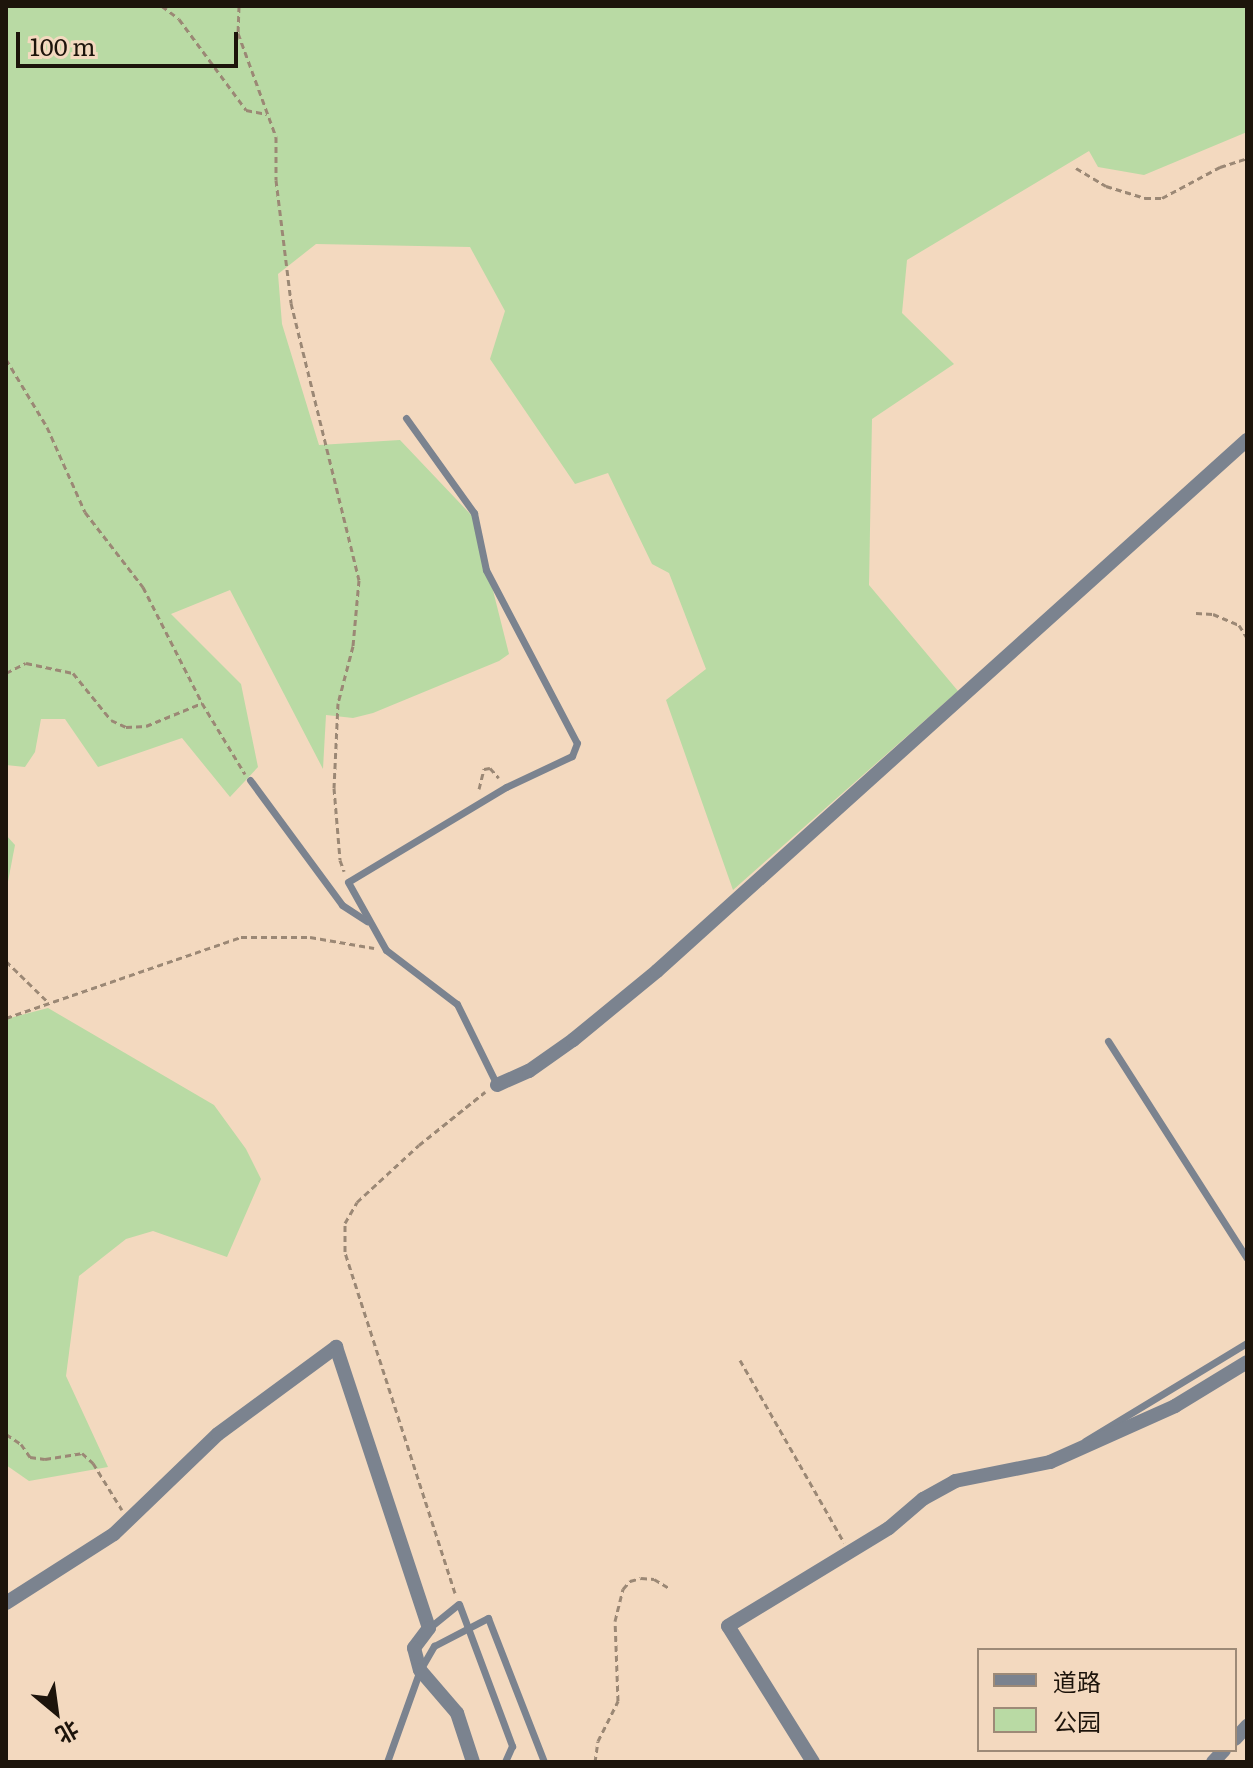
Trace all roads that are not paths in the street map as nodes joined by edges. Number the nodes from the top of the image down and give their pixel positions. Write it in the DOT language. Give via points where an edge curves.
graph roads {
  1 [pos="406,418"];
  2 [pos="1247,440"];
  3 [pos="250,780"];
  4 [pos="369,922"];
  5 [pos="1108,1041"];
  6 [pos="497,1085"];
  7 [pos="1247,1258"];
  8 [pos="1247,1343"];
  9 [pos="1247,1362"];
  10 [pos="1069,1453"];
  11 [pos="6,1603"];
  12 [pos="429,1628"];
  13 [pos="467,1628"];
  14 [pos="420,1670"];
  15 [pos="387,1762"];
  16 [pos="473,1762"];
  17 [pos="505,1762"];
  18 [pos="544,1762"];
  19 [pos="813,1762"];
  1 -- 4 [label="lane" via="474,513 486,570 577,743 572,756 506,787 348,882"];
  2 -- 6 [label="street" via="657,971 573,1040 529,1071"];
  3 -- 4 [label="lane" via="342,905"];
  4 -- 6 [label="lane" via="386,950 457,1004"];
  5 -- 7 [label="lane"];
  8 -- 10 [label="lane"];
  9 -- 10 [label="street" via="1175,1406"];
  10 -- 19 [label="street" via="1050,1462 955,1481 889,1528 728,1626"];
  11 -- 12 [label="street" via="114,1534 218,1434 336,1347"];
  12 -- 13 [label="lane" via="459,1604"];
  12 -- 14 [label="street" via="414,1648"];
  13 -- 14 [label="lane" via="434,1646"];
  13 -- 17 [label="lane" via="512,1746"];
  13 -- 18 [label="lane" via="488,1618 496,1631"];
  14 -- 15 [label="lane"];
  14 -- 16 [label="street" via="457,1713"];
}
